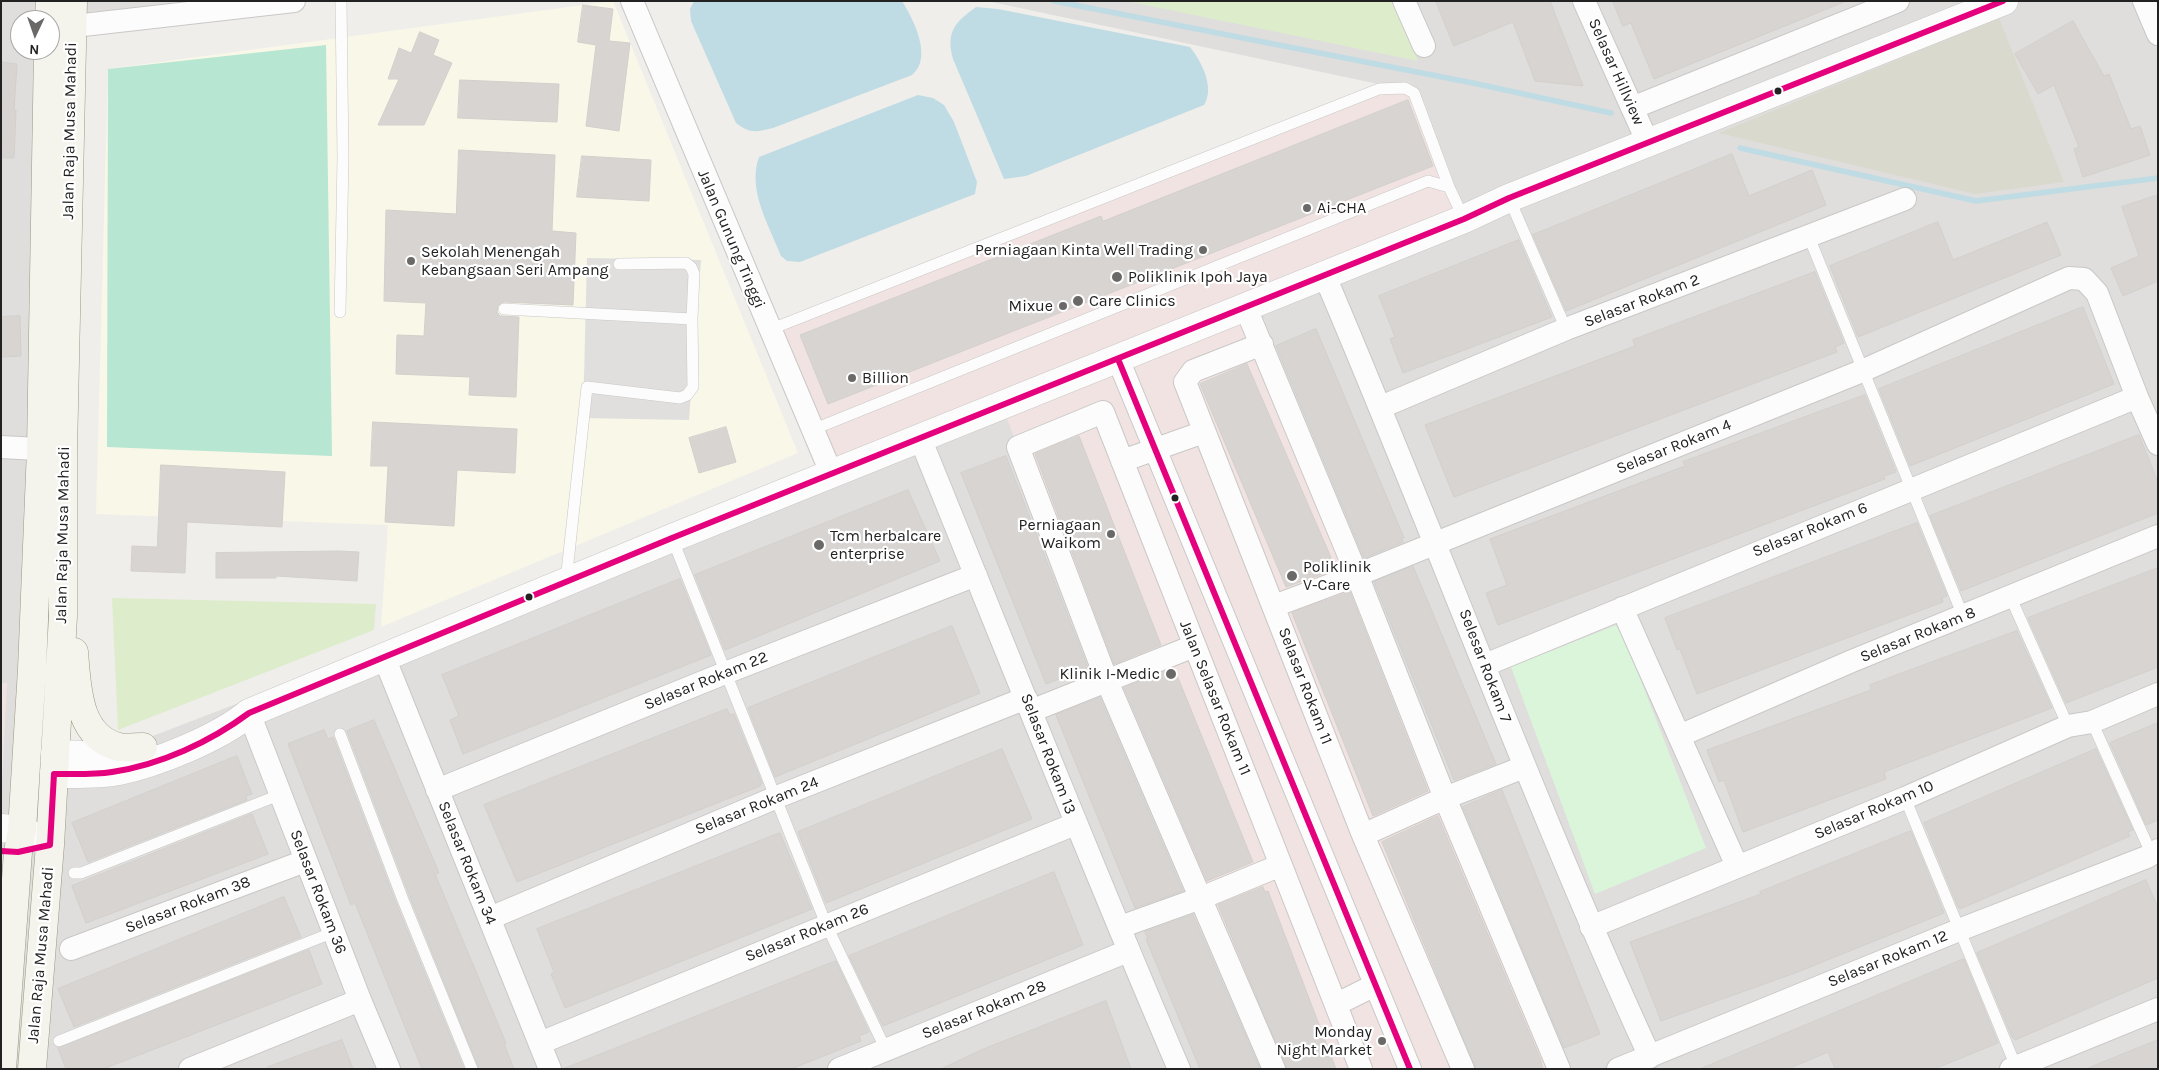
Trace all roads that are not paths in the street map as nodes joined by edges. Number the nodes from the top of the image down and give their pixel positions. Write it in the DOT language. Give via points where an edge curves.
graph roads {
  1 [pos="73,1"];
  2 [pos="341,1"];
  3 [pos="632,1"];
  4 [pos="1404,1"];
  5 [pos="1584,1"];
  6 [pos="1898,1"];
  7 [pos="2144,1"];
  8 [pos="288,2"];
  9 [pos="1988,4"];
  10 [pos="60,21"];
  11 [pos="60,26"];
  12 [pos="2158,34"];
  13 [pos="1424,46"];
  14 [pos="48,60"];
  15 [pos="57,60"];
  16 [pos="1632,108"];
  17 [pos="1648,142"];
  18 [pos="1449,187"];
  19 [pos="1509,198"];
  20 [pos="1905,199"];
  21 [pos="1464,219"];
  22 [pos="1809,237"];
  23 [pos="619,264"];
  24 [pos="1324,274"];
  25 [pos="1244,306"];
  26 [pos="504,309"];
  27 [pos="340,312"];
  28 [pos="692,319"];
  29 [pos="1566,329"];
  30 [pos="769,330"];
  31 [pos="1262,344"];
  32 [pos="1118,359"];
  33 [pos="1862,371"];
  34 [pos="2136,397"];
  35 [pos="1381,407"];
  36 [pos="812,430"];
  37 [pos="1204,432"];
  38 [pos="920,438"];
  39 [pos="2158,444"];
  40 [pos="1,447"];
  41 [pos="1154,449"];
  42 [pos="52,450"];
  43 [pos="1122,461"];
  44 [pos="832,475"];
  45 [pos="1910,489"];
  46 [pos="2158,536"];
  47 [pos="672,538"];
  48 [pos="1436,542"];
  49 [pos="976,575"];
  50 [pos="1357,575"];
  51 [pos="566,582"];
  52 [pos="2010,596"];
  53 [pos="1274,606"];
  54 [pos="1622,608"];
  55 [pos="62,616"];
  56 [pos="1963,616"];
  57 [pos="1194,646"];
  58 [pos="384,657"];
  59 [pos="1485,664"];
  60 [pos="726,673"];
  61 [pos="1108,681"];
  62 [pos="2158,694"];
  63 [pos="1028,704"];
  64 [pos="249,713"];
  65 [pos="2092,722"];
  66 [pos="2068,726"];
  67 [pos="28,734"];
  68 [pos="340,734"];
  69 [pos="1679,736"];
  70 [pos="143,747"];
  71 [pos="50,764"];
  72 [pos="1524,767"];
  73 [pos="437,790"];
  74 [pos="279,795"];
  75 [pos="777,797"];
  76 [pos="1445,798"];
  77 [pos="1905,798"];
  78 [pos="1075,824"];
  79 [pos="1363,835"];
  80 [pos="11,840"];
  81 [pos="50,845"];
  82 [pos="2154,852"];
  83 [pos="305,861"];
  84 [pos="1281,865"];
  85 [pos="1737,866"];
  86 [pos="74,873"];
  87 [pos="1202,898"];
  88 [pos="490,918"];
  89 [pos="826,924"];
  90 [pos="1120,927"];
  91 [pos="1591,927"];
  92 [pos="1959,930"];
  93 [pos="334,932"];
  94 [pos="71,949"];
  95 [pos="1128,951"];
  96 [pos="1375,985"];
  97 [pos="360,1000"];
  98 [pos="1337,1004"];
  99 [pos="2158,1009"];
  100 [pos="59,1041"];
  101 [pos="540,1043"];
  102 [pos="886,1050"];
  103 [pos="1653,1063"];
  104 [pos="2014,1068"];
  105 [pos="2,1069"];
  106 [pos="32,1069"];
  107 [pos="190,1069"];
  108 [pos="389,1069"];
  109 [pos="472,1069"];
  110 [pos="550,1069"];
  111 [pos="838,1069"];
  112 [pos="1179,1069"];
  113 [pos="1274,1069"];
  114 [pos="1361,1069"];
  115 [pos="1410,1069"];
  116 [pos="1463,1069"];
  117 [pos="1559,1069"];
  118 [pos="1618,1069"];
  1 -- 10 [label="main road, Jalan Raja Musa Mahadi"];
  2 -- 27 [label="lane" via="344,158"];
  3 -- 30 [label="street, Jalan Gunung Tinggi"];
  4 -- 13 [label="street"];
  5 -- 16 [label="street, Selasar Hillview"];
  6 -- 16 [label="street"];
  7 -- 12 [label="street"];
  8 -- 11 [label="street"];
  9 -- 17 [label="street"];
  14 -- 42 [label="main road, Jalan Raja Musa Mahadi"];
  15 -- 42 [label="main road, Jalan Raja Musa Mahadi"];
  16 -- 17 [label="street, Selasar Hillview"];
  17 -- 19 [label="street"];
  18 -- 21 [label="lane"];
  18 -- 30 [label="lane" via="1414,93 1405,88 1379,89"];
  18 -- 36 [label="lane" via="1428,181"];
  19 -- 21 [label="street"];
  19 -- 29 [label="lane"];
  20 -- 22 [label="street, Selasar Rokam 2"];
  21 -- 24 [label="street"];
  22 -- 29 [label="street, Selasar Rokam 2"];
  22 -- 33 [label="lane"];
  23 -- 28 [label="lane" via="686,263 694,274"];
  24 -- 25 [label="street"];
  24 -- 35 [label="street, Selesar Rokam 7"];
  25 -- 31 [label="street"];
  25 -- 32 [label="street"];
  26 -- 28 [label="lane"];
  28 -- 51 [label="lane" via="693,387 687,395 680,398 587,387"];
  29 -- 35 [label="street, Selasar Rokam 2"];
  30 -- 36 [label="street, Jalan Gunung Tinggi"];
  31 -- 37 [label="street, Selasar Rokam 11" via="1193,371 1185,382"];
  31 -- 50 [label="street"];
  32 -- 38 [label="street"];
  32 -- 41 [label="street"];
  33 -- 34 [label="street, Selasar Rokam 4" via="2069,278 2084,279 2097,292"];
  33 -- 45 [label="lane"];
  33 -- 48 [label="street, Selasar Rokam 4"];
  34 -- 39 [label="street"];
  34 -- 45 [label="street, Selasar Rokam 6"];
  35 -- 48 [label="street, Selesar Rokam 7"];
  36 -- 44 [label="street, Jalan Gunung Tinggi"];
  37 -- 41 [label="street"];
  37 -- 53 [label="street, Selasar Rokam 11"];
  38 -- 44 [label="street"];
  38 -- 49 [label="street, Selasar Rokam 13"];
  40 -- 42 [label="street"];
  41 -- 43 [label="street"];
  41 -- 96 [label="street"];
  42 -- 55 [label="main road, Jalan Raja Musa Mahadi"];
  42 -- 67 [label="main road, Jalan Raja Musa Mahadi"];
  43 -- 57 [label="street, Jalan Selasar Rokam 11"];
  43 -- 61 [label="street, Jalan Selasar Rokam 11" via="1103,412 1018,446"];
  44 -- 47 [label="street"];
  45 -- 54 [label="street, Selasar Rokam 6"];
  45 -- 56 [label="lane"];
  46 -- 52 [label="street, Selasar Rokam 8"];
  47 -- 51 [label="street"];
  47 -- 60 [label="lane"];
  48 -- 50 [label="street, Selasar Rokam 4"];
  48 -- 59 [label="street, Selesar Rokam 7"];
  49 -- 60 [label="street, Selasar Rokam 22"];
  49 -- 63 [label="street, Selasar Rokam 13"];
  50 -- 53 [label="street, Selasar Rokam 4"];
  50 -- 76 [label="street"];
  51 -- 58 [label="street"];
  52 -- 56 [label="street, Selasar Rokam 8"];
  52 -- 66 [label="lane"];
  53 -- 79 [label="street, Selasar Rokam 11"];
  54 -- 59 [label="street, Selasar Rokam 6"];
  54 -- 69 [label="street"];
  55 -- 70 [label="main road" via="73,629 77,688 83,716 108,743"];
  55 -- 71 [label="main road, Jalan Raja Musa Mahadi"];
  56 -- 69 [label="street, Selasar Rokam 8"];
  57 -- 61 [label="street, Selasar Rokam 24"];
  57 -- 84 [label="street, Jalan Selasar Rokam 11"];
  58 -- 64 [label="street"];
  58 -- 73 [label="street, Selasar Rokam 34"];
  59 -- 72 [label="street, Selesar Rokam 7"];
  60 -- 73 [label="street, Selasar Rokam 22"];
  60 -- 75 [label="lane"];
  61 -- 63 [label="street, Selasar Rokam 24"];
  61 -- 87 [label="street"];
  62 -- 65 [label="street, Selasar Rokam 10"];
  63 -- 75 [label="street, Selasar Rokam 24"];
  63 -- 78 [label="street, Selasar Rokam 13"];
  64 -- 70 [label="street" via="228,712"];
  64 -- 71 [label="street" via="233,726 158,760 119,771 90,774"];
  64 -- 74 [label="street, Selasar Rokam 36"];
  65 -- 66 [label="street, Selasar Rokam 10"];
  65 -- 82 [label="lane"];
  66 -- 77 [label="street, Selasar Rokam 10"];
  67 -- 71 [label="main road"];
  67 -- 80 [label="main road, Jalan Raja Musa Mahadi"];
  68 -- 109 [label="lane"];
  69 -- 85 [label="street"];
  70 -- 71 [label="street"];
  71 -- 80 [label="main road"];
  71 -- 81 [label="main road, Jalan Raja Musa Mahadi"];
  72 -- 76 [label="street"];
  72 -- 91 [label="street, Selesar Rokam 7"];
  73 -- 88 [label="street, Selasar Rokam 34"];
  74 -- 83 [label="street, Selasar Rokam 36"];
  74 -- 86 [label="lane"];
  75 -- 88 [label="street, Selasar Rokam 24"];
  75 -- 89 [label="lane"];
  76 -- 79 [label="street"];
  76 -- 117 [label="street"];
  77 -- 85 [label="street, Selasar Rokam 10"];
  77 -- 92 [label="lane"];
  78 -- 89 [label="street, Selasar Rokam 26"];
  78 -- 90 [label="street, Selasar Rokam 13"];
  79 -- 116 [label="street, Selasar Rokam 11"];
  80 -- 81 [label="street"];
  80 -- 105 [label="main road, Jalan Raja Musa Mahadi"];
  81 -- 106 [label="main road, Jalan Raja Musa Mahadi"];
  82 -- 92 [label="street, Selasar Rokam 12" via="2147,858"];
  83 -- 93 [label="street, Selasar Rokam 36"];
  83 -- 94 [label="street, Selasar Rokam 38"];
  84 -- 87 [label="street"];
  84 -- 98 [label="street, Jalan Selasar Rokam 11"];
  85 -- 91 [label="street, Selasar Rokam 10"];
  87 -- 90 [label="street"];
  87 -- 113 [label="street"];
  88 -- 101 [label="street, Selasar Rokam 34"];
  89 -- 101 [label="street, Selasar Rokam 26"];
  89 -- 102 [label="lane"];
  90 -- 95 [label="street, Selasar Rokam 13"];
  91 -- 103 [label="street, Selesar Rokam 7"];
  92 -- 103 [label="street, Selasar Rokam 12"];
  92 -- 104 [label="lane"];
  93 -- 97 [label="street, Selasar Rokam 36"];
  93 -- 100 [label="lane"];
  95 -- 102 [label="street, Selasar Rokam 28"];
  95 -- 112 [label="street, Selasar Rokam 13"];
  96 -- 98 [label="street"];
  96 -- 115 [label="street"];
  97 -- 107 [label="street"];
  97 -- 108 [label="street, Selasar Rokam 36"];
  98 -- 114 [label="street, Jalan Selasar Rokam 11"];
  99 -- 104 [label="street"];
  101 -- 110 [label="street, Selasar Rokam 34"];
  102 -- 111 [label="street, Selasar Rokam 28"];
  103 -- 118 [label="street, Selasar Rokam 12"];
}
